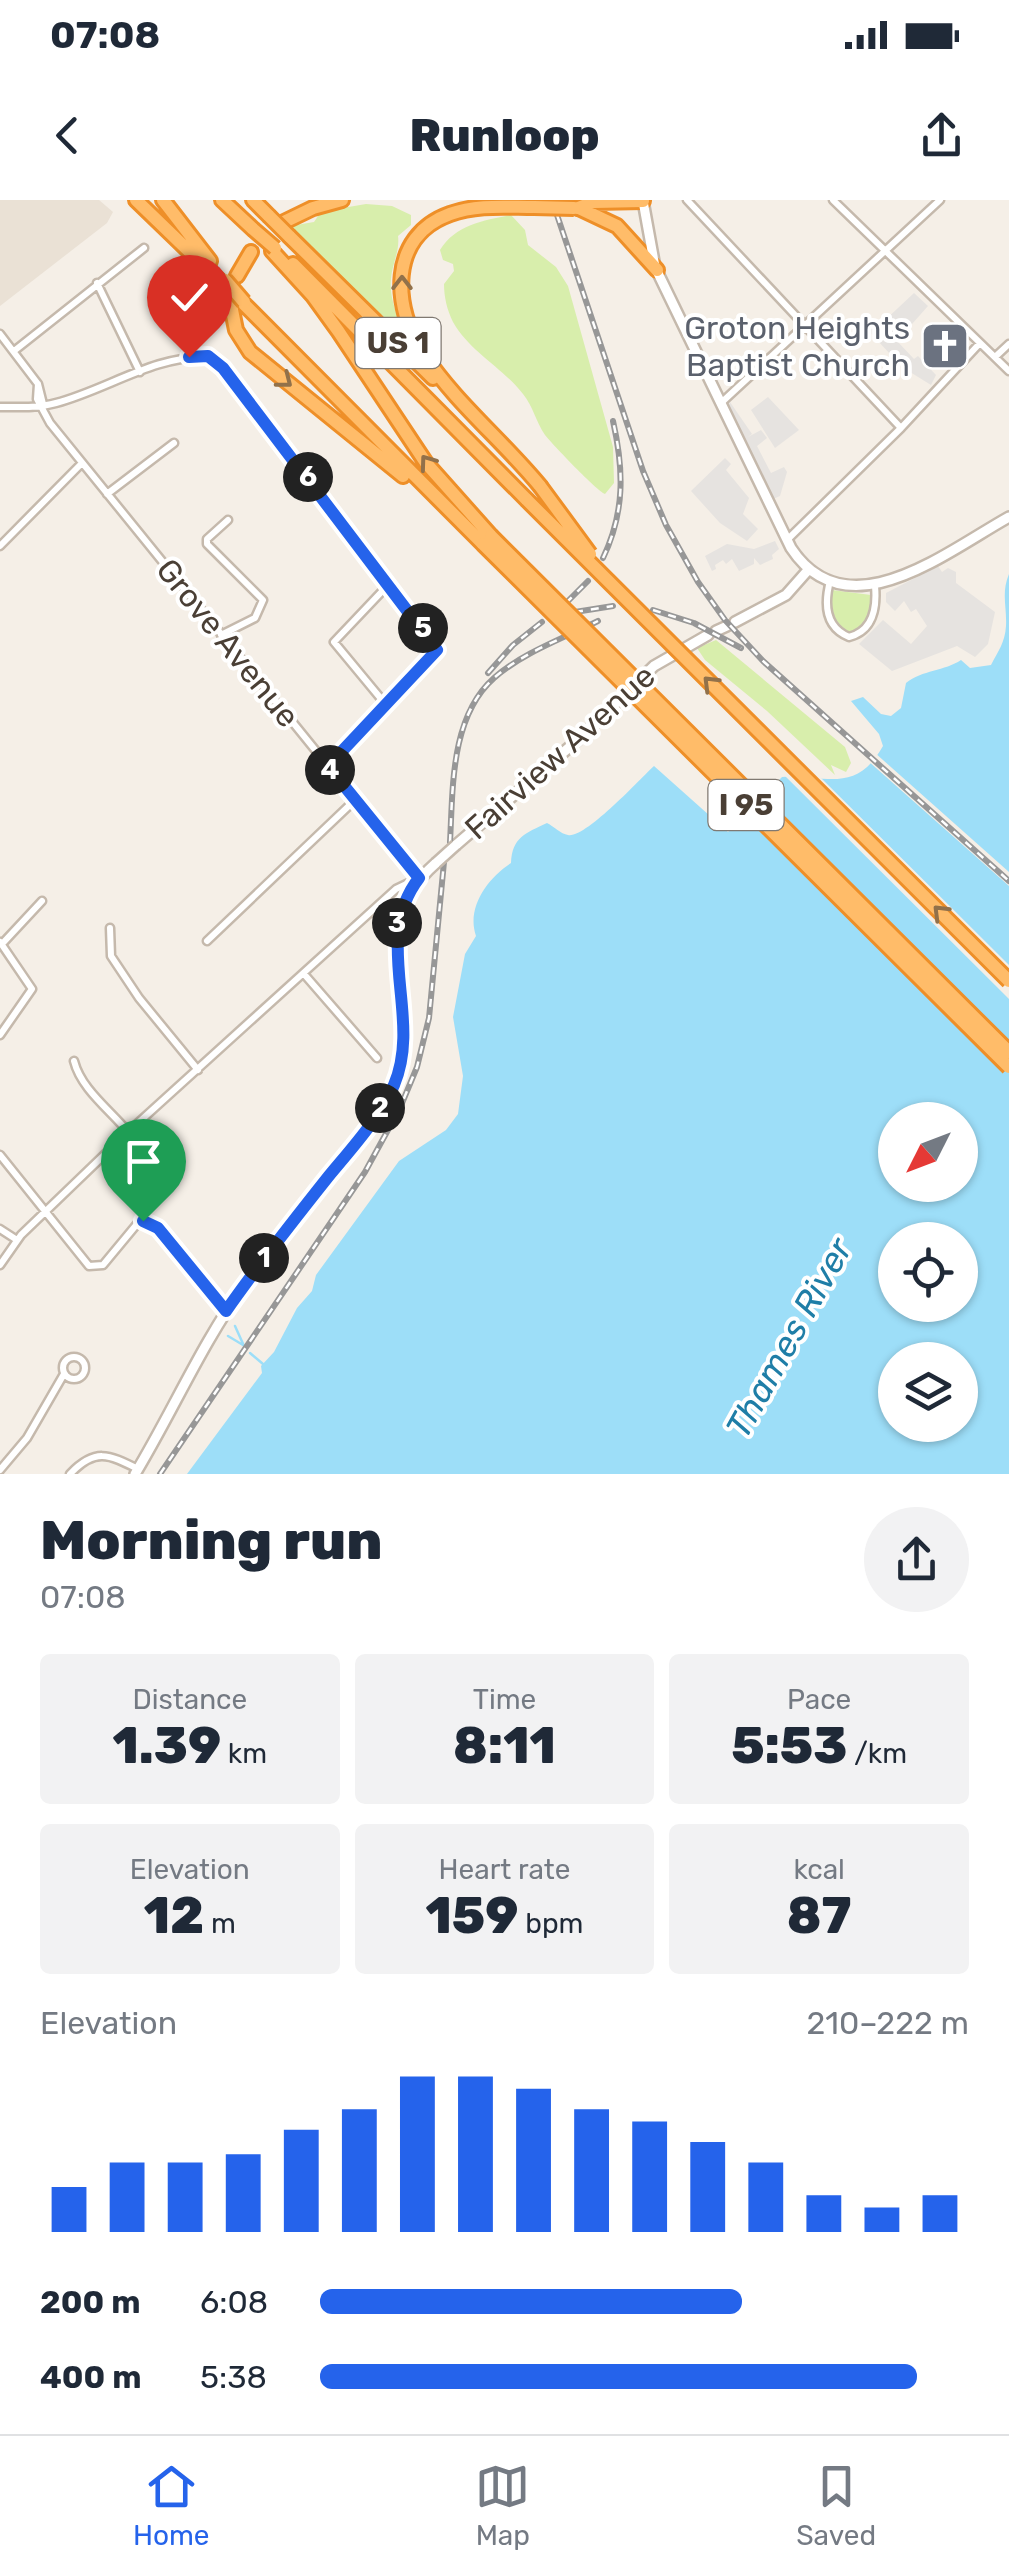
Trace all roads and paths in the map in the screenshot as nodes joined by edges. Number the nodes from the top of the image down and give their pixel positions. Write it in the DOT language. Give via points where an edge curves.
graph roads {
  1 [pos="136,200"];
  2 [pos="163,200"];
  3 [pos="253,200"];
  4 [pos="342,200"];
  5 [pos="643,200"];
  6 [pos="688,200"];
  7 [pos="832,200"];
  8 [pos="940,200"];
  9 [pos="222,201"];
  10 [pos="585,204"];
  11 [pos="287,229"];
  12 [pos="144,248"];
  13 [pos="273,250"];
  14 [pos="251,252"];
  15 [pos="884,252"];
  16 [pos="657,270"];
  17 [pos="229,280"];
  18 [pos="98,283"];
  19 [pos="241,304"];
  20 [pos="805,326"];
  21 [pos="0,334"];
  22 [pos="980,343"];
  23 [pos="1009,344"];
  24 [pos="14,350"];
  25 [pos="995,356"];
  26 [pos="1009,370"];
  27 [pos="140,372"];
  28 [pos="720,404"];
  29 [pos="43,406"];
  30 [pos="0,407"];
  31 [pos="901,428"];
  32 [pos="174,443"];
  33 [pos="506,450"];
  34 [pos="82,463"];
  35 [pos="107,494"];
  36 [pos="435,495"];
  37 [pos="1009,518"];
  38 [pos="228,520"];
  39 [pos="487,540"];
  40 [pos="787,540"];
  41 [pos="0,546"];
  42 [pos="809,569"];
  43 [pos="830,581"];
  44 [pos="389,584"];
  45 [pos="874,586"];
  46 [pos="629,602"];
  47 [pos="221,635"];
  48 [pos="387,706"];
  49 [pos="328,766"];
  50 [pos="355,800"];
  51 [pos="419,878"];
  52 [pos="42,901"];
  53 [pos="110,928"];
  54 [pos="206,941"];
  55 [pos="1,942"];
  56 [pos="304,974"];
  57 [pos="1009,981"];
  58 [pos="0,1035"];
  59 [pos="1009,1052"];
  60 [pos="377,1058"];
  61 [pos="74,1061"];
  62 [pos="1009,1067"];
  63 [pos="198,1070"];
  64 [pos="128,1132"];
  65 [pos="0,1155"];
  66 [pos="45,1212"];
  67 [pos="0,1228"];
  68 [pos="17,1240"];
  69 [pos="0,1264"];
  70 [pos="226,1311"];
  71 [pos="64,1374"];
  72 [pos="0,1470"];
  73 [pos="136,1472"];
  74 [pos="70,1474"];
  1 -- 17 [label="highway"];
  2 -- 17 [label="highway"];
  3 -- 11 [label="highway, US 1, bridge"];
  4 -- 11 [label="highway" via="309,209"];
  5 -- 10 [label="highway"];
  5 -- 16 [label="street"];
  6 -- 20 [label="street"];
  7 -- 15 [label="street"];
  8 -- 15 [label="street"];
  9 -- 13 [label="highway, I 95, bridge"];
  10 -- 16 [label="highway" via="617,226"];
  33 -- 10 [label="highway, one-way, bridge" via="420,350 404,312 401,271 413,241 439,219 473,208"];
  11 -- 33 [label="highway, US 1"];
  12 -- 18 [label="street"];
  39 -- 13 [label="highway, one-way"];
  13 -- 46 [label="highway, I 95, bridge" via="318,286"];
  14 -- 17 [label="highway"];
  15 -- 20 [label="street"];
  15 -- 22 [label="street"];
  16 -- 28 [label="street"];
  17 -- 19 [label="highway, bridge"];
  18 -- 24 [label="street"];
  18 -- 27 [label="street"];
  19 -- 36 [label="highway, I 95"];
  19 -- 36 [label="highway, one-way" via="237,332 255,357"];
  20 -- 28 [label="street"];
  20 -- 31 [label="street"];
  21 -- 24 [label="street"];
  22 -- 25 [label="street"];
  22 -- 31 [label="street"];
  23 -- 25 [label="street"];
  24 -- 29 [label="street, Grove Avenue" via="38,384"];
  25 -- 26 [label="street"];
  27 -- 29 [label="street"];
  27 -- 44 [label="street" via="189,357 213,358"];
  28 -- 40 [label="street"];
  29 -- 30 [label="street"];
  29 -- 34 [label="street, Grove Avenue"];
  31 -- 40 [label="street"];
  32 -- 35 [label="street"];
  33 -- 46 [label="highway, US 1, bridge"];
  34 -- 35 [label="street, Grove Avenue"];
  34 -- 41 [label="street"];
  35 -- 47 [label="street, Grove Avenue"];
  36 -- 39 [label="highway, I 95"];
  37 -- 45 [label="street"];
  38 -- 47 [label="street" via="207,544 263,600 255,618"];
  39 -- 59 [label="highway, bridge"];
  39 -- 62 [label="highway, I 95, bridge"];
  40 -- 42 [label="street"];
  42 -- 43 [label="street"];
  42 -- 51 [label="street, Fairview Avenue, bridge" via="786,596 658,663"];
  43 -- 45 [label="street"];
  43 -- 45 [label="street" via="828,614 849,637 862,633 871,619"];
  44 -- 48 [label="street" via="437,650"];
  44 -- 48 [label="street" via="334,642"];
  57 -- 46 [label="highway, I 95, one-way, bridge"];
  47 -- 49 [label="street, Grove Avenue"];
  48 -- 49 [label="street"];
  49 -- 50 [label="street, Grove Avenue"];
  50 -- 51 [label="street, Grove Avenue"];
  50 -- 54 [label="street"];
  51 -- 56 [label="street" via="401,884"];
  51 -- 70 [label="street" via="397,923 402,1026 394,1085"];
  52 -- 55 [label="street"];
  53 -- 63 [label="street" via="111,956"];
  55 -- 58 [label="street" via="32,989"];
  56 -- 60 [label="street"];
  56 -- 63 [label="street"];
  61 -- 64 [label="street" via="78,1076"];
  63 -- 64 [label="street"];
  64 -- 66 [label="street"];
  65 -- 66 [label="street"];
  66 -- 68 [label="street"];
  66 -- 70 [label="street" via="93,1268 137,1224 153,1223"];
  67 -- 68 [label="street"];
  68 -- 69 [label="street"];
  70 -- 73 [label="street"];
  71 -- 72 [label="street"];
  73 -- 74 [label="street" via="117,1459 94,1456"];
}
